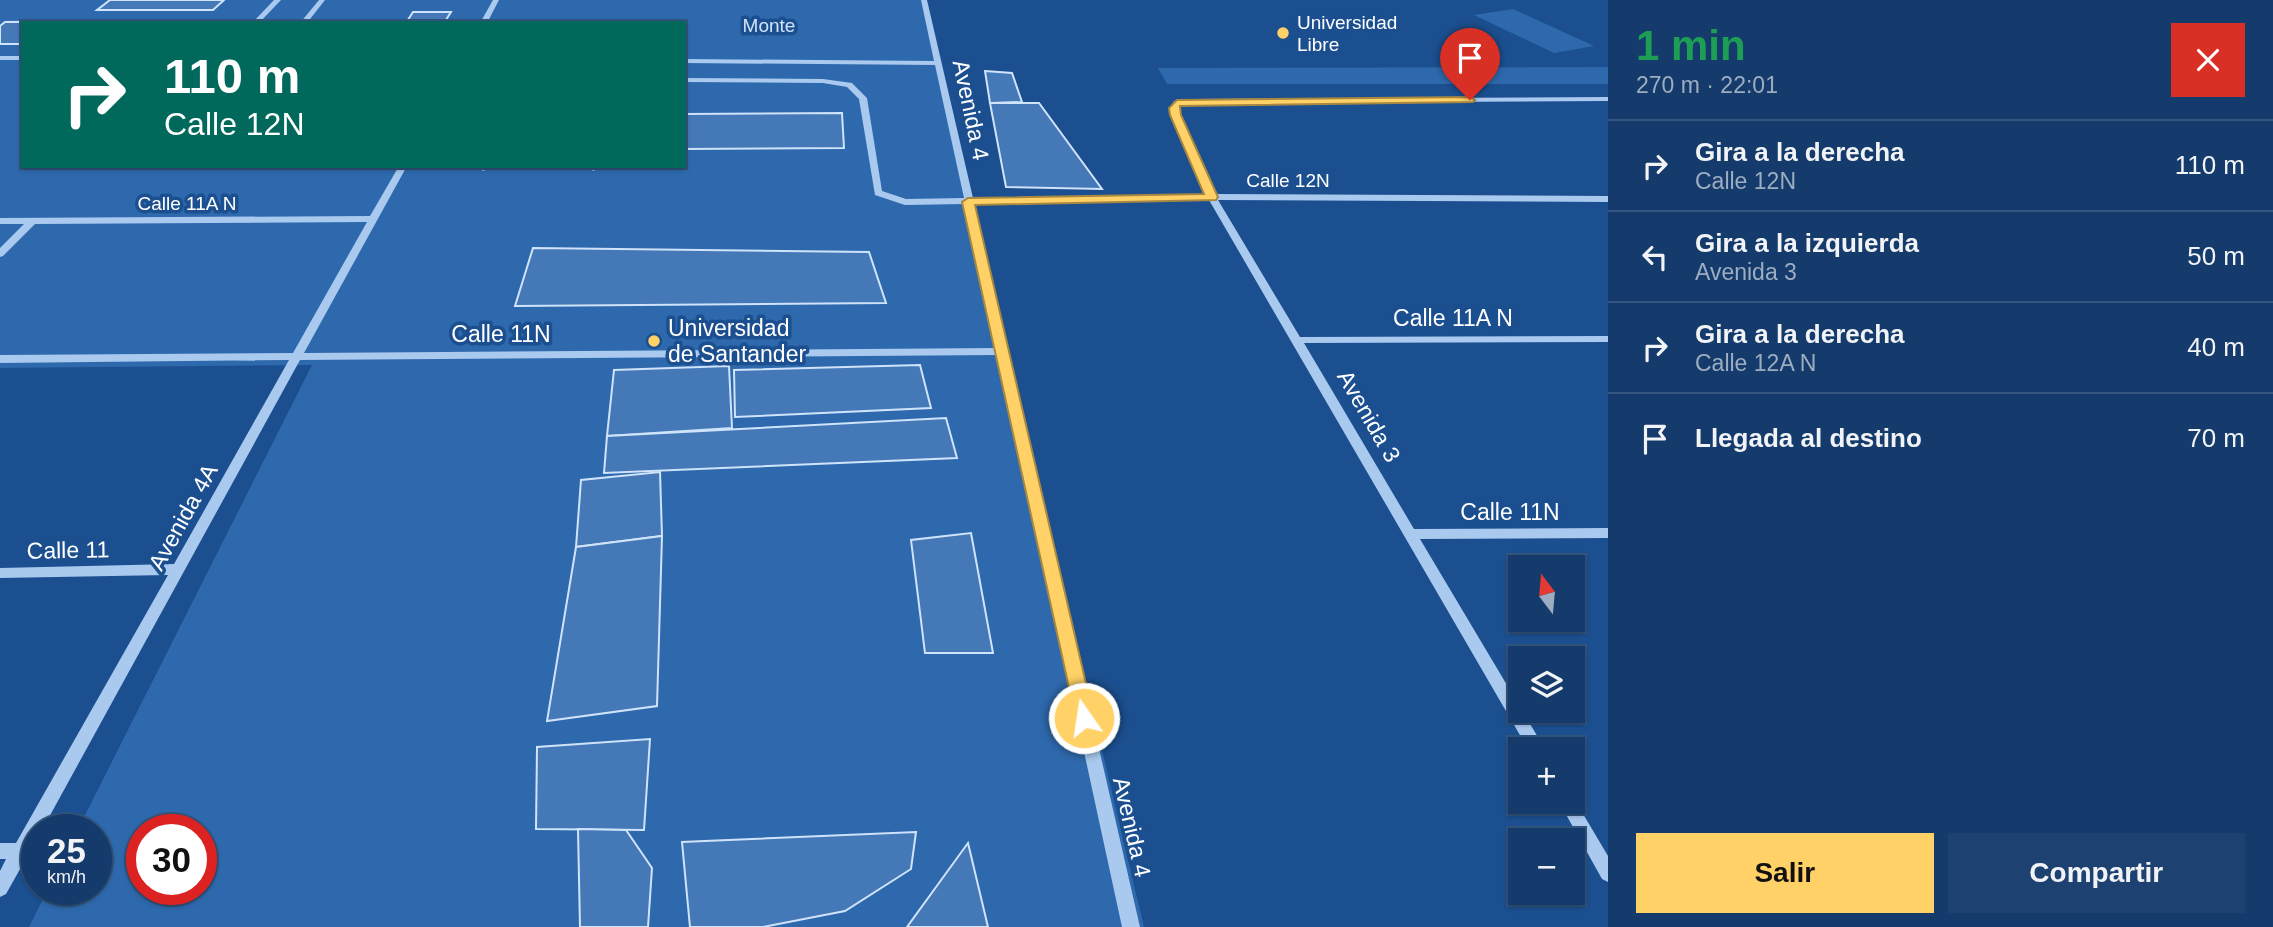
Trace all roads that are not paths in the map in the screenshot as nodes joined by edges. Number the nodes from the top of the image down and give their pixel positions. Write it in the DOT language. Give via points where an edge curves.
graph roads {
  1 [pos="278,0"];
  2 [pos="323,0"];
  3 [pos="496,0"];
  4 [pos="924,0"];
  5 [pos="257,21"];
  6 [pos="305,21"];
  7 [pos="484,21"];
  8 [pos="0,58"];
  9 [pos="21,58"];
  10 [pos="686,61"];
  11 [pos="938,63"];
  12 [pos="686,80"];
  13 [pos="1608,99"];
  14 [pos="402,168"];
  15 [pos="1212,197"];
  16 [pos="1608,199"];
  17 [pos="968,202"];
  18 [pos="373,219"];
  19 [pos="0,222"];
  20 [pos="31,222"];
  21 [pos="0,254"];
  22 [pos="1608,339"];
  23 [pos="1298,340"];
  24 [pos="1002,351"];
  25 [pos="297,357"];
  26 [pos="0,359"];
  27 [pos="1608,533"];
  28 [pos="1412,534"];
  29 [pos="178,569"];
  30 [pos="0,573"];
  31 [pos="1530,737"];
  32 [pos="1576,814"];
  33 [pos="1600,845"];
  34 [pos="0,851"];
  35 [pos="20,851"];
  36 [pos="1608,873"];
  37 [pos="0,888"];
  38 [pos="1131,927"];
  1 -- 5 [label="street"];
  2 -- 6 [label="street"];
  3 -- 7 [label="street"];
  4 -- 11 [label="street, Avenida 4"];
  8 -- 9 [label="street"];
  10 -- 11 [label="street"];
  11 -- 17 [label="street, Avenida 4"];
  12 -- 17 [label="street, Calle 12N" via="849,85 863,98 878,193 905,202"];
  13 -- 15 [label="street, Avenida 3" via="1177,103 1175,115"];
  14 -- 18 [label="street, Avenida 4A"];
  15 -- 16 [label="street, Calle 12N"];
  15 -- 17 [label="street, Calle 12N"];
  15 -- 23 [label="street, Avenida 3"];
  17 -- 24 [label="street, Avenida 4"];
  18 -- 20 [label="street, Calle 11A N"];
  18 -- 25 [label="street, Avenida 4A"];
  19 -- 20 [label="street, Calle 11A N"];
  20 -- 21 [label="street"];
  22 -- 23 [label="street, Calle 11A N"];
  23 -- 28 [label="street, Avenida 3"];
  24 -- 25 [label="street, Calle 11N"];
  24 -- 38 [label="street, Avenida 4"];
  25 -- 26 [label="street, Calle 11N"];
  25 -- 29 [label="street, Avenida 4A"];
  27 -- 28 [label="street, Calle 11N"];
  28 -- 31 [label="street, Avenida 3"];
  29 -- 30 [label="street, Calle 11"];
  29 -- 35 [label="street, Avenida 4A"];
  32 -- 33 [label="street"];
  33 -- 36 [label="street"];
  34 -- 35 [label="street"];
  35 -- 37 [label="street, Avenida 4A"];
}
